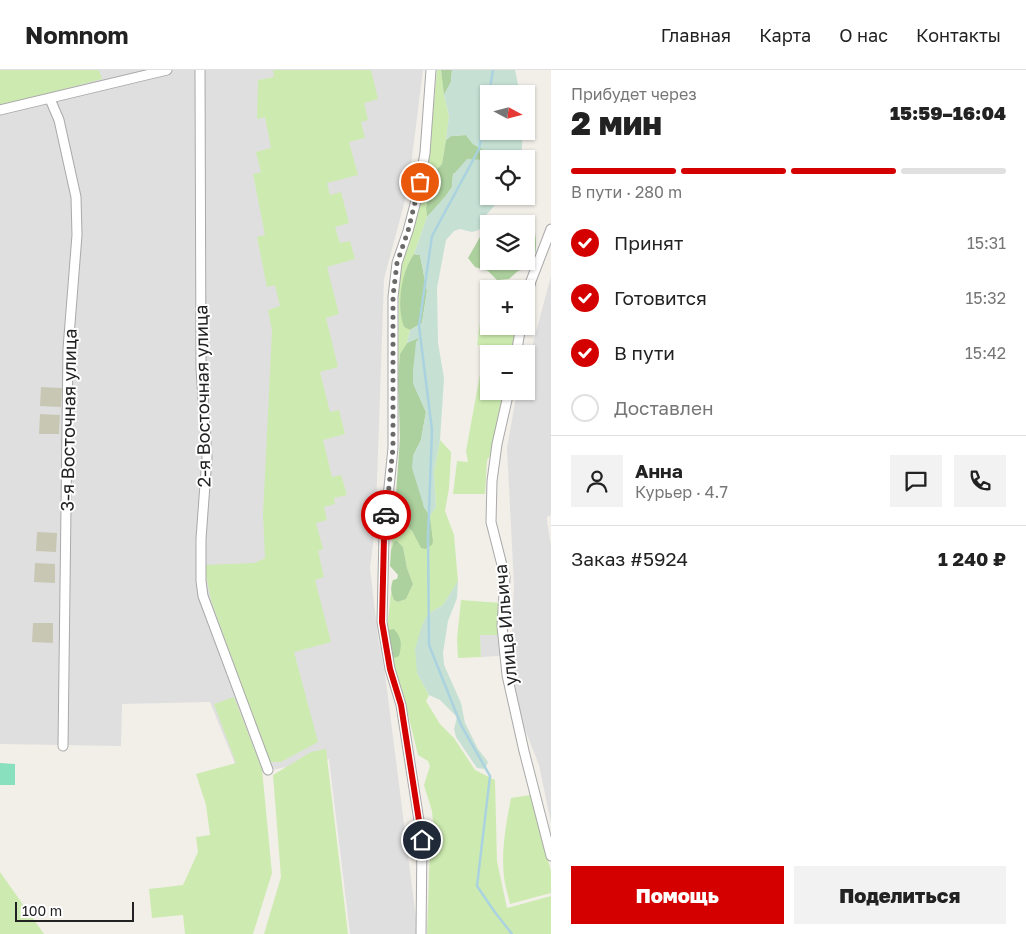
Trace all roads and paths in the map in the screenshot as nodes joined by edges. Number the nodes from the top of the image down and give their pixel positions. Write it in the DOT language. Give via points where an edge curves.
graph roads {
  1 [pos="167,70"];
  2 [pos="200,70"];
  3 [pos="431,70"];
  4 [pos="50,98"];
  5 [pos="0,110"];
  6 [pos="551,229"];
  7 [pos="531,280"];
  8 [pos="507,400"];
  9 [pos="63,746"];
  10 [pos="268,770"];
  11 [pos="551,856"];
  12 [pos="421,934"];
  1 -- 4 [label="street"];
  2 -- 10 [label="street, 2-я Восточная улица" via="201,369 207,457 201,581 206,604"];
  3 -- 12 [label="street" via="425,153 411,223 397,263 393,296 393,448 384,536 382,622 390,669 401,705 422,840"];
  4 -- 5 [label="street"];
  4 -- 9 [label="street, 3-я Восточная улица" via="59,120 76,197 77,235 68,349"];
  6 -- 7 [label="street"];
  8 -- 11 [label="street, улица Ильича" via="493,472 491,522 505,578 502,626 507,675"];
}
